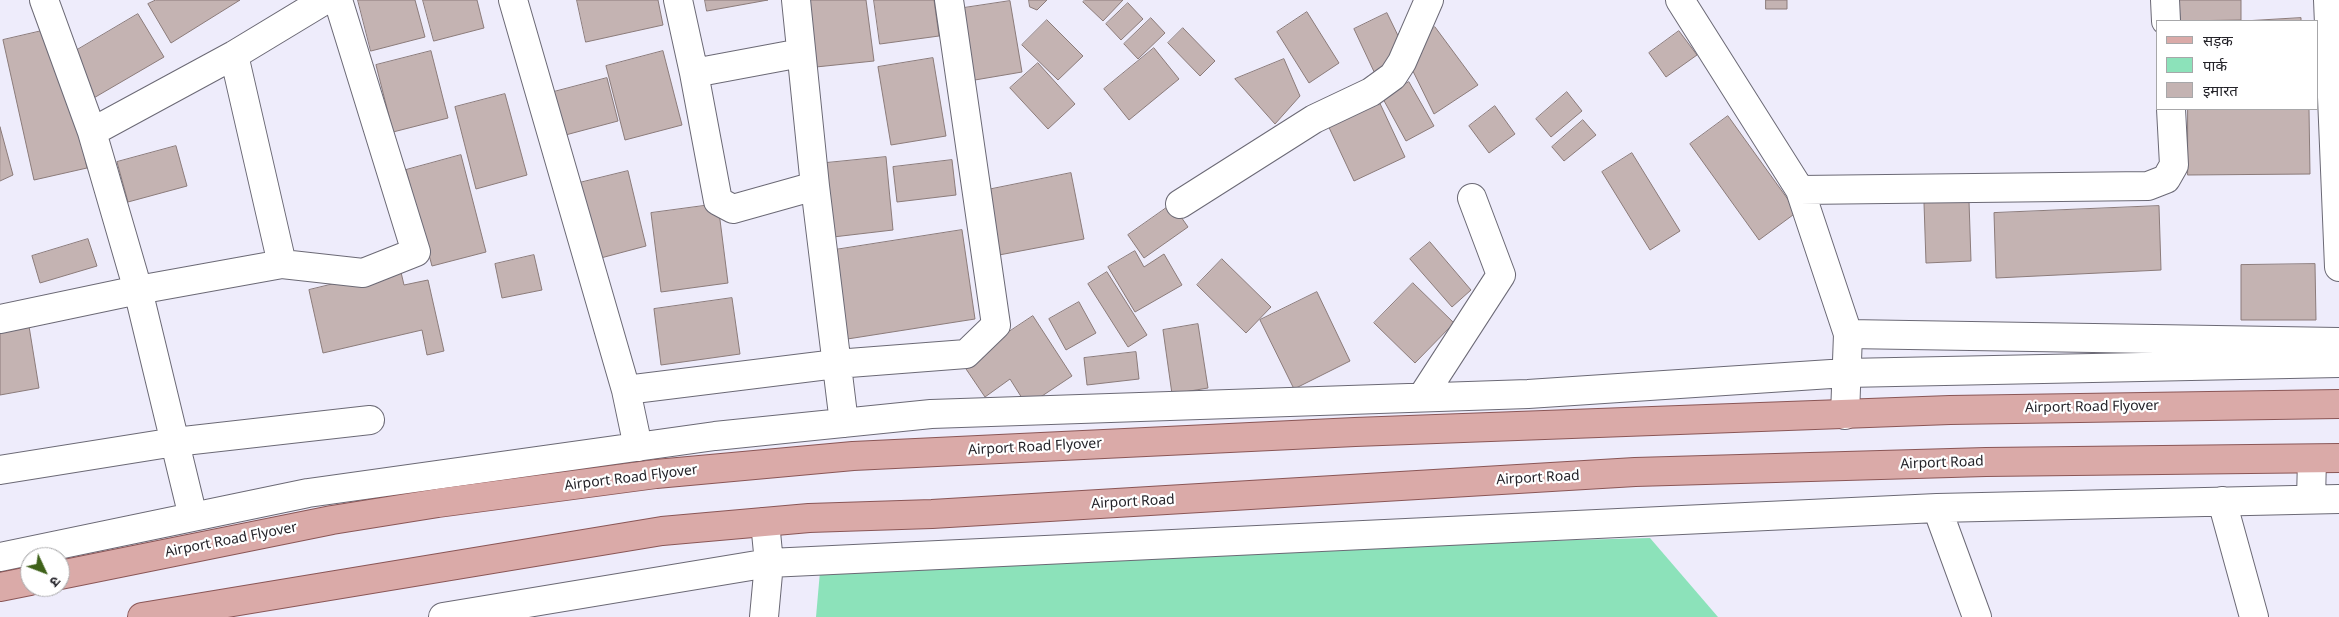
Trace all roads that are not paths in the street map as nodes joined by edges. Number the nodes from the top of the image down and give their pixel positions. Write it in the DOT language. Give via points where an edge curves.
graph roads {
  1 [pos="44,0"];
  2 [pos="325,0"];
  3 [pos="338,0"];
  4 [pos="513,0"];
  5 [pos="678,0"];
  6 [pos="796,0"];
  7 [pos="949,0"];
  8 [pos="1429,0"];
  9 [pos="1680,0"];
  10 [pos="2165,0"];
  11 [pos="2328,0"];
  12 [pos="2166,20"];
  13 [pos="801,53"];
  14 [pos="234,55"];
  15 [pos="694,73"];
  16 [pos="2171,110"];
  17 [pos="92,132"];
  18 [pos="814,186"];
  19 [pos="1800,190"];
  20 [pos="1472,198"];
  21 [pos="1180,204"];
  22 [pos="282,264"];
  23 [pos="2339,267"];
  24 [pos="138,290"];
  25 [pos="0,319"];
  26 [pos="1848,334"];
  27 [pos="2339,342"];
  28 [pos="2339,363"];
  29 [pos="836,364"];
  30 [pos="1846,373"];
  31 [pos="626,390"];
  32 [pos="1422,397"];
  33 [pos="2339,404"];
  34 [pos="1208,405"];
  35 [pos="1845,415"];
  36 [pos="370,420"];
  37 [pos="844,423"];
  38 [pos="1209,439"];
  39 [pos="174,442"];
  40 [pos="638,447"];
  41 [pos="2339,458"];
  42 [pos="2312,459"];
  43 [pos="0,470"];
  44 [pos="2311,499"];
  45 [pos="2339,499"];
  46 [pos="2222,501"];
  47 [pos="1937,508"];
  48 [pos="193,517"];
  49 [pos="765,522"];
  50 [pos="0,557"];
  51 [pos="769,563"];
  52 [pos="70,572"];
  53 [pos="20,583"];
  54 [pos="0,587"];
  55 [pos="142,617"];
  56 [pos="443,617"];
  57 [pos="764,617"];
  58 [pos="1977,617"];
  59 [pos="2254,617"];
  1 -- 17 [label="street"];
  2 -- 14 [label="street"];
  3 -- 22 [label="street" via="416,252 363,273"];
  4 -- 31 [label="street"];
  5 -- 15 [label="street"];
  6 -- 13 [label="street"];
  7 -- 29 [label="street" via="996,325 966,354"];
  8 -- 21 [label="street" via="1393,76 1371,92 1314,119"];
  9 -- 19 [label="street"];
  10 -- 12 [label="street"];
  11 -- 23 [label="street"];
  13 -- 15 [label="street"];
  13 -- 18 [label="street"];
  14 -- 17 [label="street"];
  14 -- 22 [label="street"];
  15 -- 18 [label="street" via="718,201 733,209"];
  16 -- 19 [label="street" via="2174,165 2166,179 2148,186"];
  17 -- 24 [label="street"];
  18 -- 29 [label="street"];
  19 -- 26 [label="street"];
  20 -- 32 [label="street" via="1501,275"];
  22 -- 24 [label="street"];
  24 -- 25 [label="street"];
  24 -- 39 [label="street"];
  26 -- 27 [label="street"];
  26 -- 30 [label="street"];
  28 -- 30 [label="street"];
  29 -- 31 [label="street"];
  29 -- 37 [label="street"];
  30 -- 32 [label="street" via="1528,394"];
  30 -- 35 [label="street"];
  31 -- 40 [label="street"];
  32 -- 34 [label="street"];
  33 -- 35 [label="main road, Airport Road Flyover" via="2209,404"];
  34 -- 37 [label="street" via="930,414"];
  34 -- 38 [label="street"];
  35 -- 38 [label="main road, Airport Road Flyover"];
  36 -- 39 [label="street"];
  37 -- 40 [label="street"];
  38 -- 52 [label="main road, Airport Road Flyover" via="853,456 656,474 341,518"];
  39 -- 43 [label="street"];
  39 -- 48 [label="street"];
  40 -- 48 [label="street" via="308,493"];
  41 -- 42 [label="main road"];
  42 -- 44 [label="street"];
  42 -- 49 [label="main road, Airport Road" via="1986,462 1635,472"];
  44 -- 45 [label="street"];
  44 -- 46 [label="street"];
  46 -- 47 [label="street"];
  46 -- 59 [label="street"];
  47 -- 51 [label="street"];
  47 -- 58 [label="street"];
  48 -- 50 [label="street"];
  49 -- 51 [label="street"];
  49 -- 55 [label="main road" via="662,531"];
  51 -- 56 [label="street"];
  51 -- 57 [label="street"];
  53 -- 54 [label="main road"];
}
